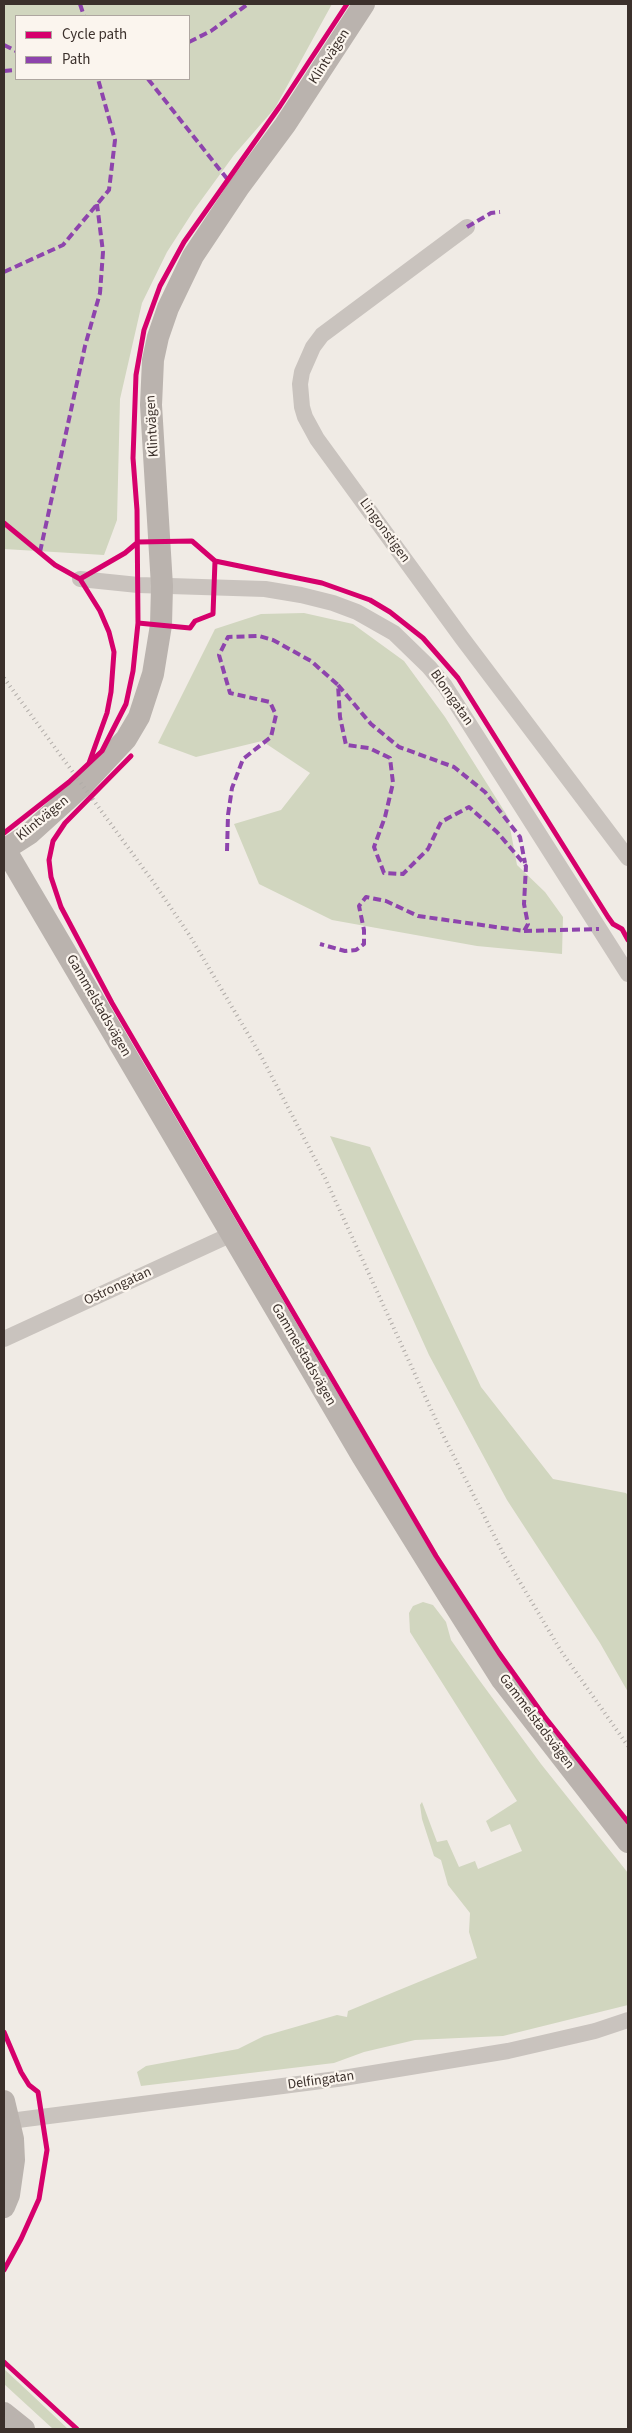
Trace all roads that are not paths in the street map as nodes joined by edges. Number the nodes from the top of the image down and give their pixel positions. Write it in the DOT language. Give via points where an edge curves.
graph roads {
  1 [pos="364,4"];
  2 [pos="466,227"];
  3 [pos="80,578"];
  4 [pos="162,586"];
  5 [pos="5,849"];
  6 [pos="628,858"];
  7 [pos="626,963"];
  8 [pos="232,1234"];
  9 [pos="4,1339"];
  10 [pos="628,1842"];
  11 [pos="628,2020"];
  12 [pos="7,2111"];
  13 [pos="4,2208"];
  14 [pos="4,2413"];
  15 [pos="24,2429"];
  1 -- 4 [label="street, Klintvägen" via="285,125 193,256 168,308 153,360 151,405"];
  2 -- 6 [label="street, Lingonstigen" via="322,335 302,372 302,406 305,417 329,455"];
  3 -- 4 [label="street, Blomgatan"];
  4 -- 5 [label="street, Klintvägen" via="161,625 153,674 139,717 126,739 56,812"];
  4 -- 7 [label="street, Blomgatan" via="265,590 301,595 333,602 357,612 394,634 445,686"];
  5 -- 8 [label="street, Gammelstadsvägen"];
  8 -- 9 [label="street, Ostrongatan"];
  8 -- 10 [label="street, Gammelstadsvägen" via="362,1456 502,1680"];
  11 -- 12 [label="street, Delfingatan" via="508,2051 337,2079"];
  12 -- 13 [label="street" via="14,2160"];
  14 -- 15 [label="street"];
}
